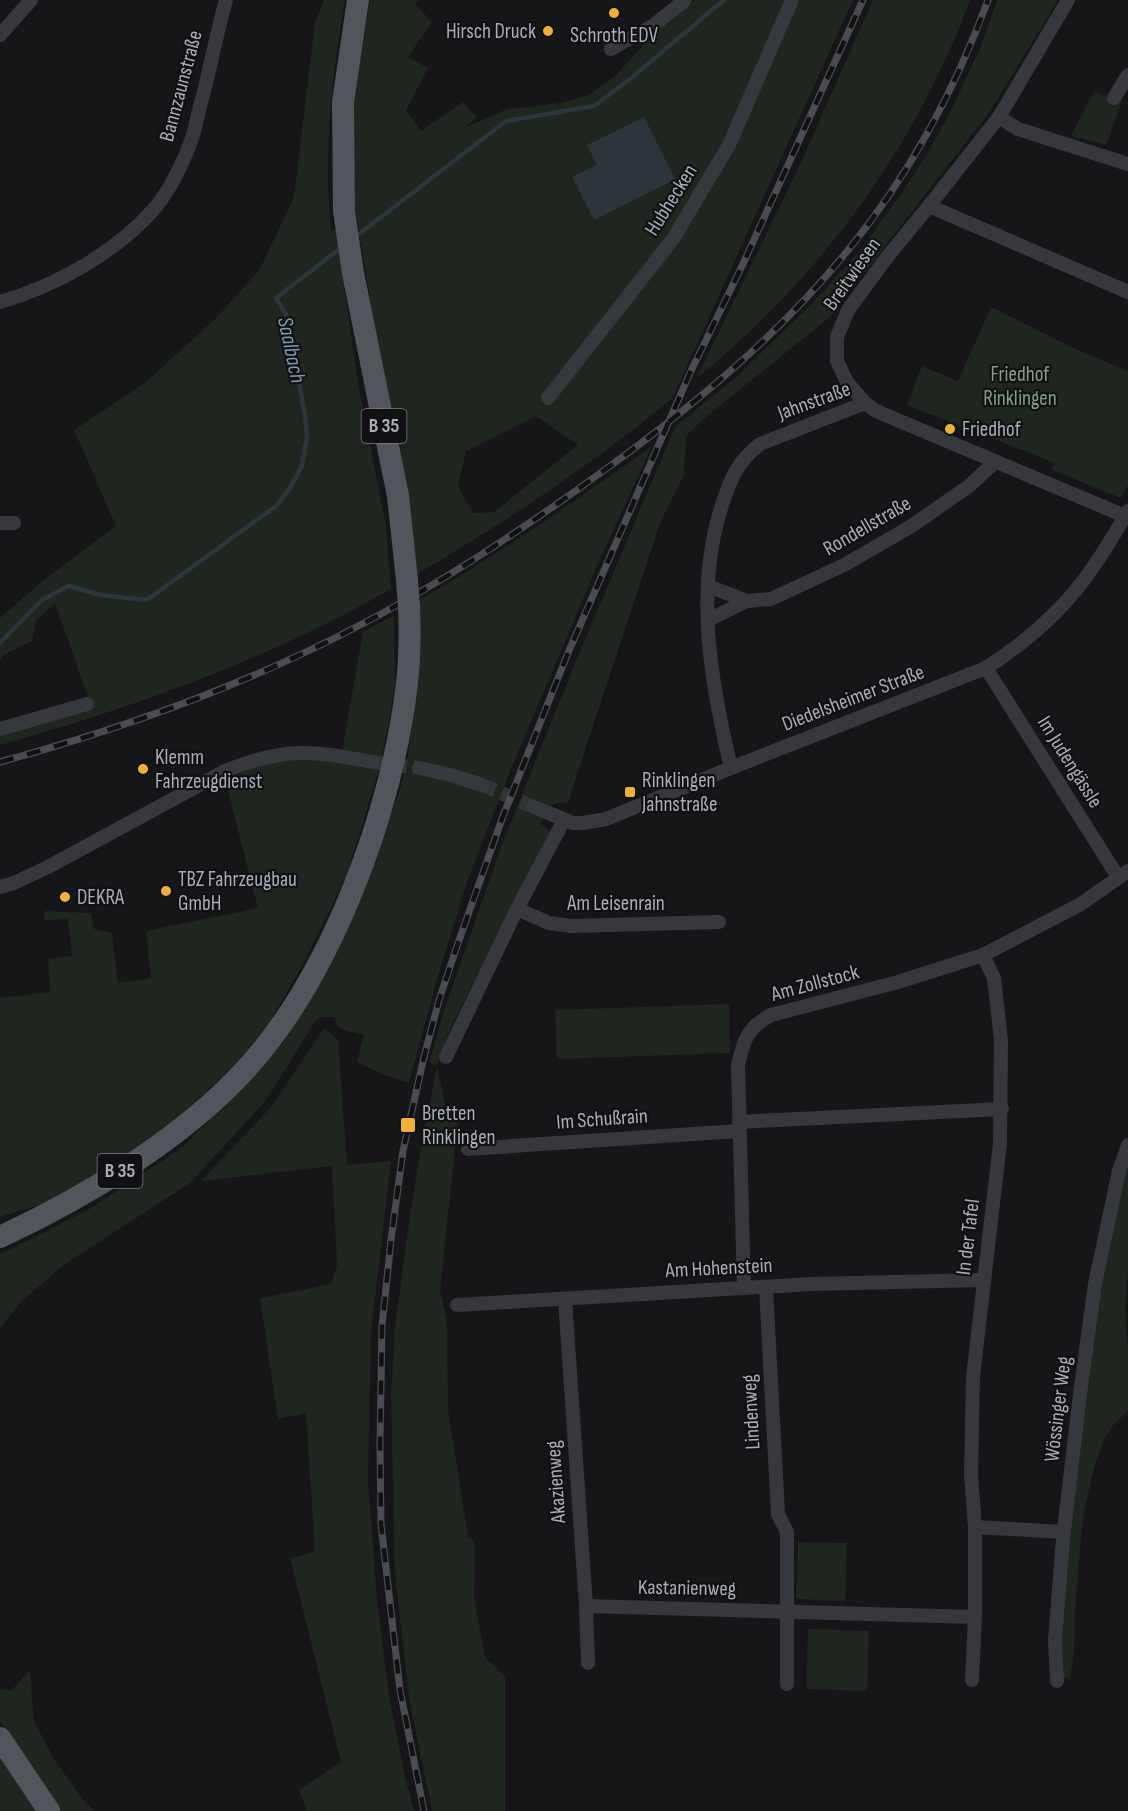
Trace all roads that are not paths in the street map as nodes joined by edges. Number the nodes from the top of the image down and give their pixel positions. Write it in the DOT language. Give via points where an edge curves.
graph roads {
  1 [pos="31,0"];
  2 [pos="226,0"];
  3 [pos="358,0"];
  4 [pos="685,0"];
  5 [pos="792,0"];
  6 [pos="1068,0"];
  7 [pos="0,35"];
  8 [pos="611,49"];
  9 [pos="1128,75"];
  10 [pos="1120,94"];
  11 [pos="999,117"];
  12 [pos="1128,164"];
  13 [pos="929,206"];
  14 [pos="1128,292"];
  15 [pos="0,302"];
  16 [pos="548,398"];
  17 [pos="865,403"];
  18 [pos="995,462"];
  19 [pos="1126,514"];
  20 [pos="708,586"];
  21 [pos="747,601"];
  22 [pos="708,620"];
  23 [pos="986,668"];
  24 [pos="87,704"];
  25 [pos="0,729"];
  26 [pos="372,762"];
  27 [pos="419,768"];
  28 [pos="731,768"];
  29 [pos="482,785"];
  30 [pos="534,807"];
  31 [pos="564,820"];
  32 [pos="1123,874"];
  33 [pos="0,887"];
  34 [pos="517,909"];
  35 [pos="719,922"];
  36 [pos="984,955"];
  37 [pos="446,1057"];
  38 [pos="1002,1109"];
  39 [pos="739,1126"];
  40 [pos="1128,1145"];
  41 [pos="468,1149"];
  42 [pos="0,1237"];
  43 [pos="983,1280"];
  44 [pos="766,1287"];
  45 [pos="744,1288"];
  46 [pos="565,1299"];
  47 [pos="457,1305"];
  48 [pos="975,1527"];
  49 [pos="1064,1532"];
  50 [pos="586,1606"];
  51 [pos="787,1611"];
  52 [pos="975,1617"];
  53 [pos="588,1663"];
  54 [pos="972,1680"];
  55 [pos="1057,1681"];
  56 [pos="787,1684"];
  57 [pos="0,1738"];
  58 [pos="49,1811"];
  1 -- 7 [label="street"];
  2 -- 15 [label="street, Bannzaunstraße" via="192,140 171,185 155,208 98,256 31,291"];
  3 -- 42 [label="main road, B 35, bridge" via="343,102 344,211 398,496 410,606 408,682 388,785 358,877 329,942 275,1034 246,1069 211,1103 150,1151 83,1194"];
  4 -- 8 [label="street" via="654,25"];
  5 -- 16 [label="street, Hubhecken" via="729,145 674,239"];
  6 -- 11 [label="street, Breitwiesen"];
  9 -- 10 [label="street"];
  11 -- 12 [label="street" via="1018,129"];
  11 -- 13 [label="street, Breitwiesen"];
  13 -- 14 [label="street"];
  13 -- 17 [label="street, Breitwiesen" via="848,310 837,337 841,371"];
  17 -- 18 [label="street, Jahnstraße"];
  17 -- 20 [label="street, Jahnstraße" via="760,444 744,458 732,476 720,513"];
  18 -- 19 [label="street, Jahnstraße"];
  18 -- 21 [label="street, Rondellstraße" via="969,486 910,527 844,565 771,599"];
  19 -- 23 [label="street, Diedelsheimer Straße" via="1095,565 1057,612 1018,647"];
  20 -- 21 [label="street"];
  20 -- 22 [label="street, Jahnstraße"];
  21 -- 22 [label="street"];
  22 -- 28 [label="street, Jahnstraße" via="717,708"];
  23 -- 28 [label="street, Diedelsheimer Straße"];
  23 -- 32 [label="street, Im Judengässle"];
  24 -- 25 [label="street"];
  26 -- 33 [label="street" via="306,752 252,759 48,867"];
  27 -- 29 [label="street"];
  28 -- 31 [label="street, Diedelsheimer Straße" via="606,819 583,823"];
  30 -- 31 [label="street, Diedelsheimer Straße"];
  31 -- 34 [label="street"];
  32 -- 36 [label="street, Am Zollstock" via="1081,904"];
  34 -- 35 [label="street, Am Leisenrain" via="549,923 571,926"];
  34 -- 37 [label="street"];
  36 -- 38 [label="street, In der Tafel" via="994,978 1001,1040"];
  36 -- 39 [label="street, Am Zollstock" via="771,1015 757,1023 747,1035 738,1065"];
  38 -- 39 [label="street, Im Schußrain"];
  38 -- 43 [label="street, In der Tafel"];
  39 -- 41 [label="street, Im Schußrain"];
  39 -- 45 [label="street, Am Zollstock"];
  40 -- 49 [label="street, Wössinger Weg" via="1095,1284"];
  43 -- 44 [label="street, Am Hohenstein"];
  43 -- 48 [label="street, In der Tafel" via="973,1377 971,1475"];
  44 -- 45 [label="street, Am Hohenstein"];
  44 -- 51 [label="street, Lindenweg" via="778,1515 787,1532"];
  45 -- 46 [label="street, Am Hohenstein"];
  46 -- 47 [label="street, Am Hohenstein"];
  46 -- 50 [label="street, Akazienweg"];
  48 -- 49 [label="street"];
  48 -- 52 [label="street, In der Tafel"];
  49 -- 55 [label="street, Wössinger Weg" via="1055,1640"];
  50 -- 51 [label="street, Kastanienweg"];
  50 -- 53 [label="street, Akazienweg"];
  51 -- 52 [label="street, Kastanienweg"];
  51 -- 56 [label="street"];
  52 -- 54 [label="street, In der Tafel"];
  57 -- 58 [label="main road"];
}
